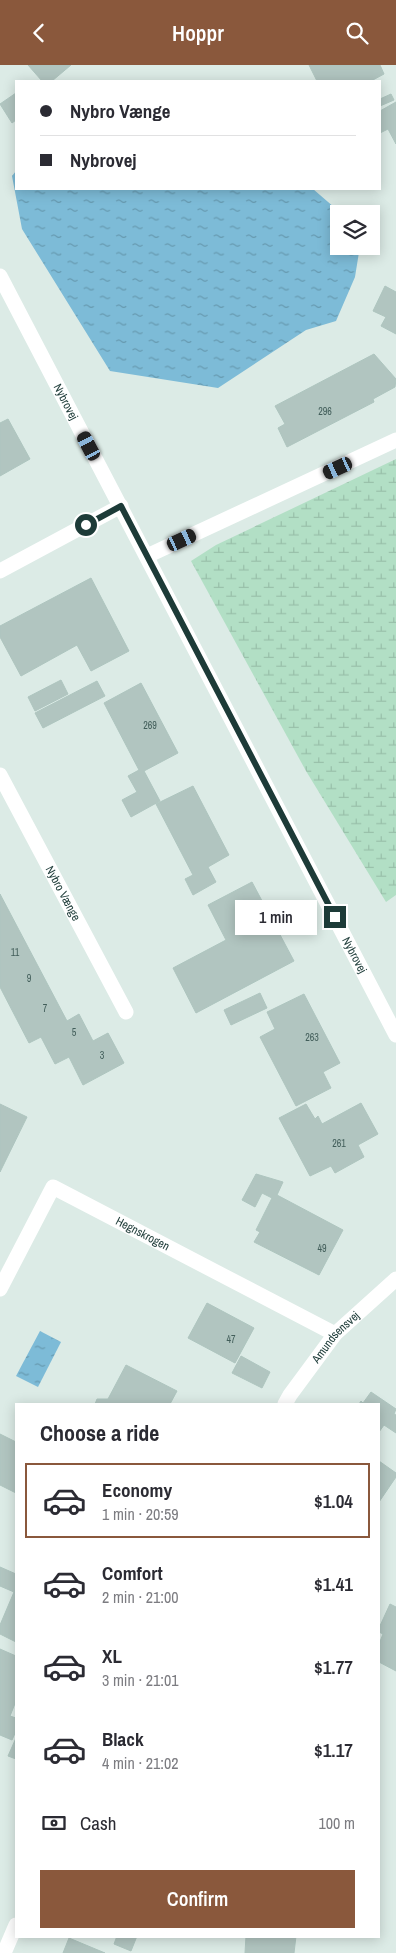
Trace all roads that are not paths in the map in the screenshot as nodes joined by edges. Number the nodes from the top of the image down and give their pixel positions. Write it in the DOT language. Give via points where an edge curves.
graph roads {
  1 [pos="0,276"];
  2 [pos="396,440"];
  3 [pos="121,506"];
  4 [pos="147,556"];
  5 [pos="0,571"];
  6 [pos="0,775"];
  7 [pos="126,1012"];
  8 [pos="396,1035"];
  9 [pos="396,1279"];
  10 [pos="0,1289"];
  11 [pos="335,1334"];
  12 [pos="286,1403"];
  13 [pos="15,1927"];
  14 [pos="4,1953"];
  1 -- 3 [label="street, Nybrovej"];
  2 -- 4 [label="street"];
  3 -- 4 [label="street, Nybrovej"];
  3 -- 5 [label="street"];
  4 -- 8 [label="street, Nybrovej"];
  6 -- 7 [label="street, Nybro Vænge"];
  9 -- 11 [label="street, Amundsensvej"];
  10 -- 11 [label="street, Hegnskrogen" via="53,1187"];
  11 -- 12 [label="street, Amundsensvej"];
  13 -- 14 [label="street"];
}
